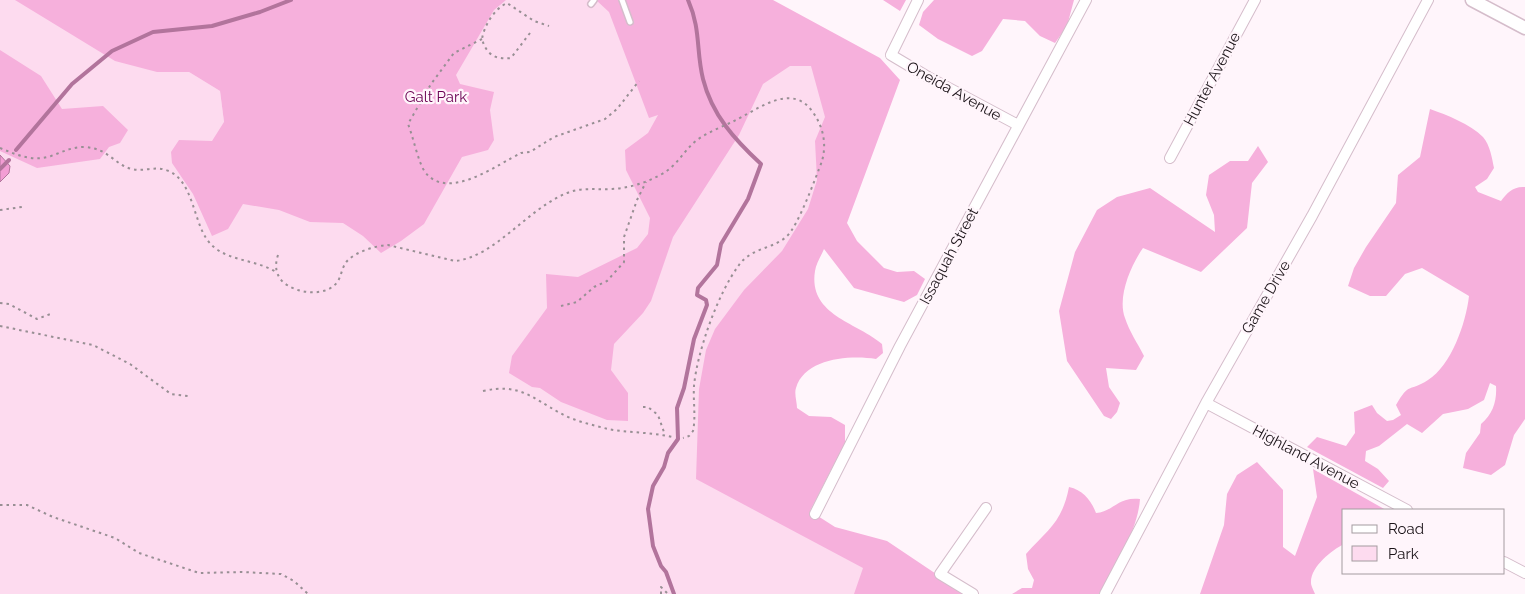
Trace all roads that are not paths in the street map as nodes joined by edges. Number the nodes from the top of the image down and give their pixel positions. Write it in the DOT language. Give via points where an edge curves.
graph roads {
  1 [pos="622,0"];
  2 [pos="918,0"];
  3 [pos="1086,0"];
  4 [pos="1255,0"];
  5 [pos="1428,0"];
  6 [pos="1472,0"];
  7 [pos="630,22"];
  8 [pos="1525,28"];
  9 [pos="1018,126"];
  10 [pos="1170,158"];
  11 [pos="1206,403"];
  12 [pos="986,508"];
  13 [pos="1405,509"];
  14 [pos="815,514"];
  15 [pos="1505,563"];
  16 [pos="1525,573"];
  17 [pos="973,594"];
  18 [pos="1105,594"];
  1 -- 7 [label="lane"];
  2 -- 9 [label="street, Oneida Avenue" via="891,55"];
  3 -- 9 [label="street, Issaquah Street"];
  4 -- 10 [label="street, Hunter Avenue"];
  5 -- 11 [label="street, Game Drive" via="1312,216"];
  6 -- 8 [label="street"];
  9 -- 14 [label="street, Issaquah Street" via="900,346"];
  11 -- 13 [label="street, Highland Avenue"];
  11 -- 18 [label="street, Game Drive"];
  12 -- 17 [label="street" via="940,574"];
  15 -- 16 [label="street"];
}
